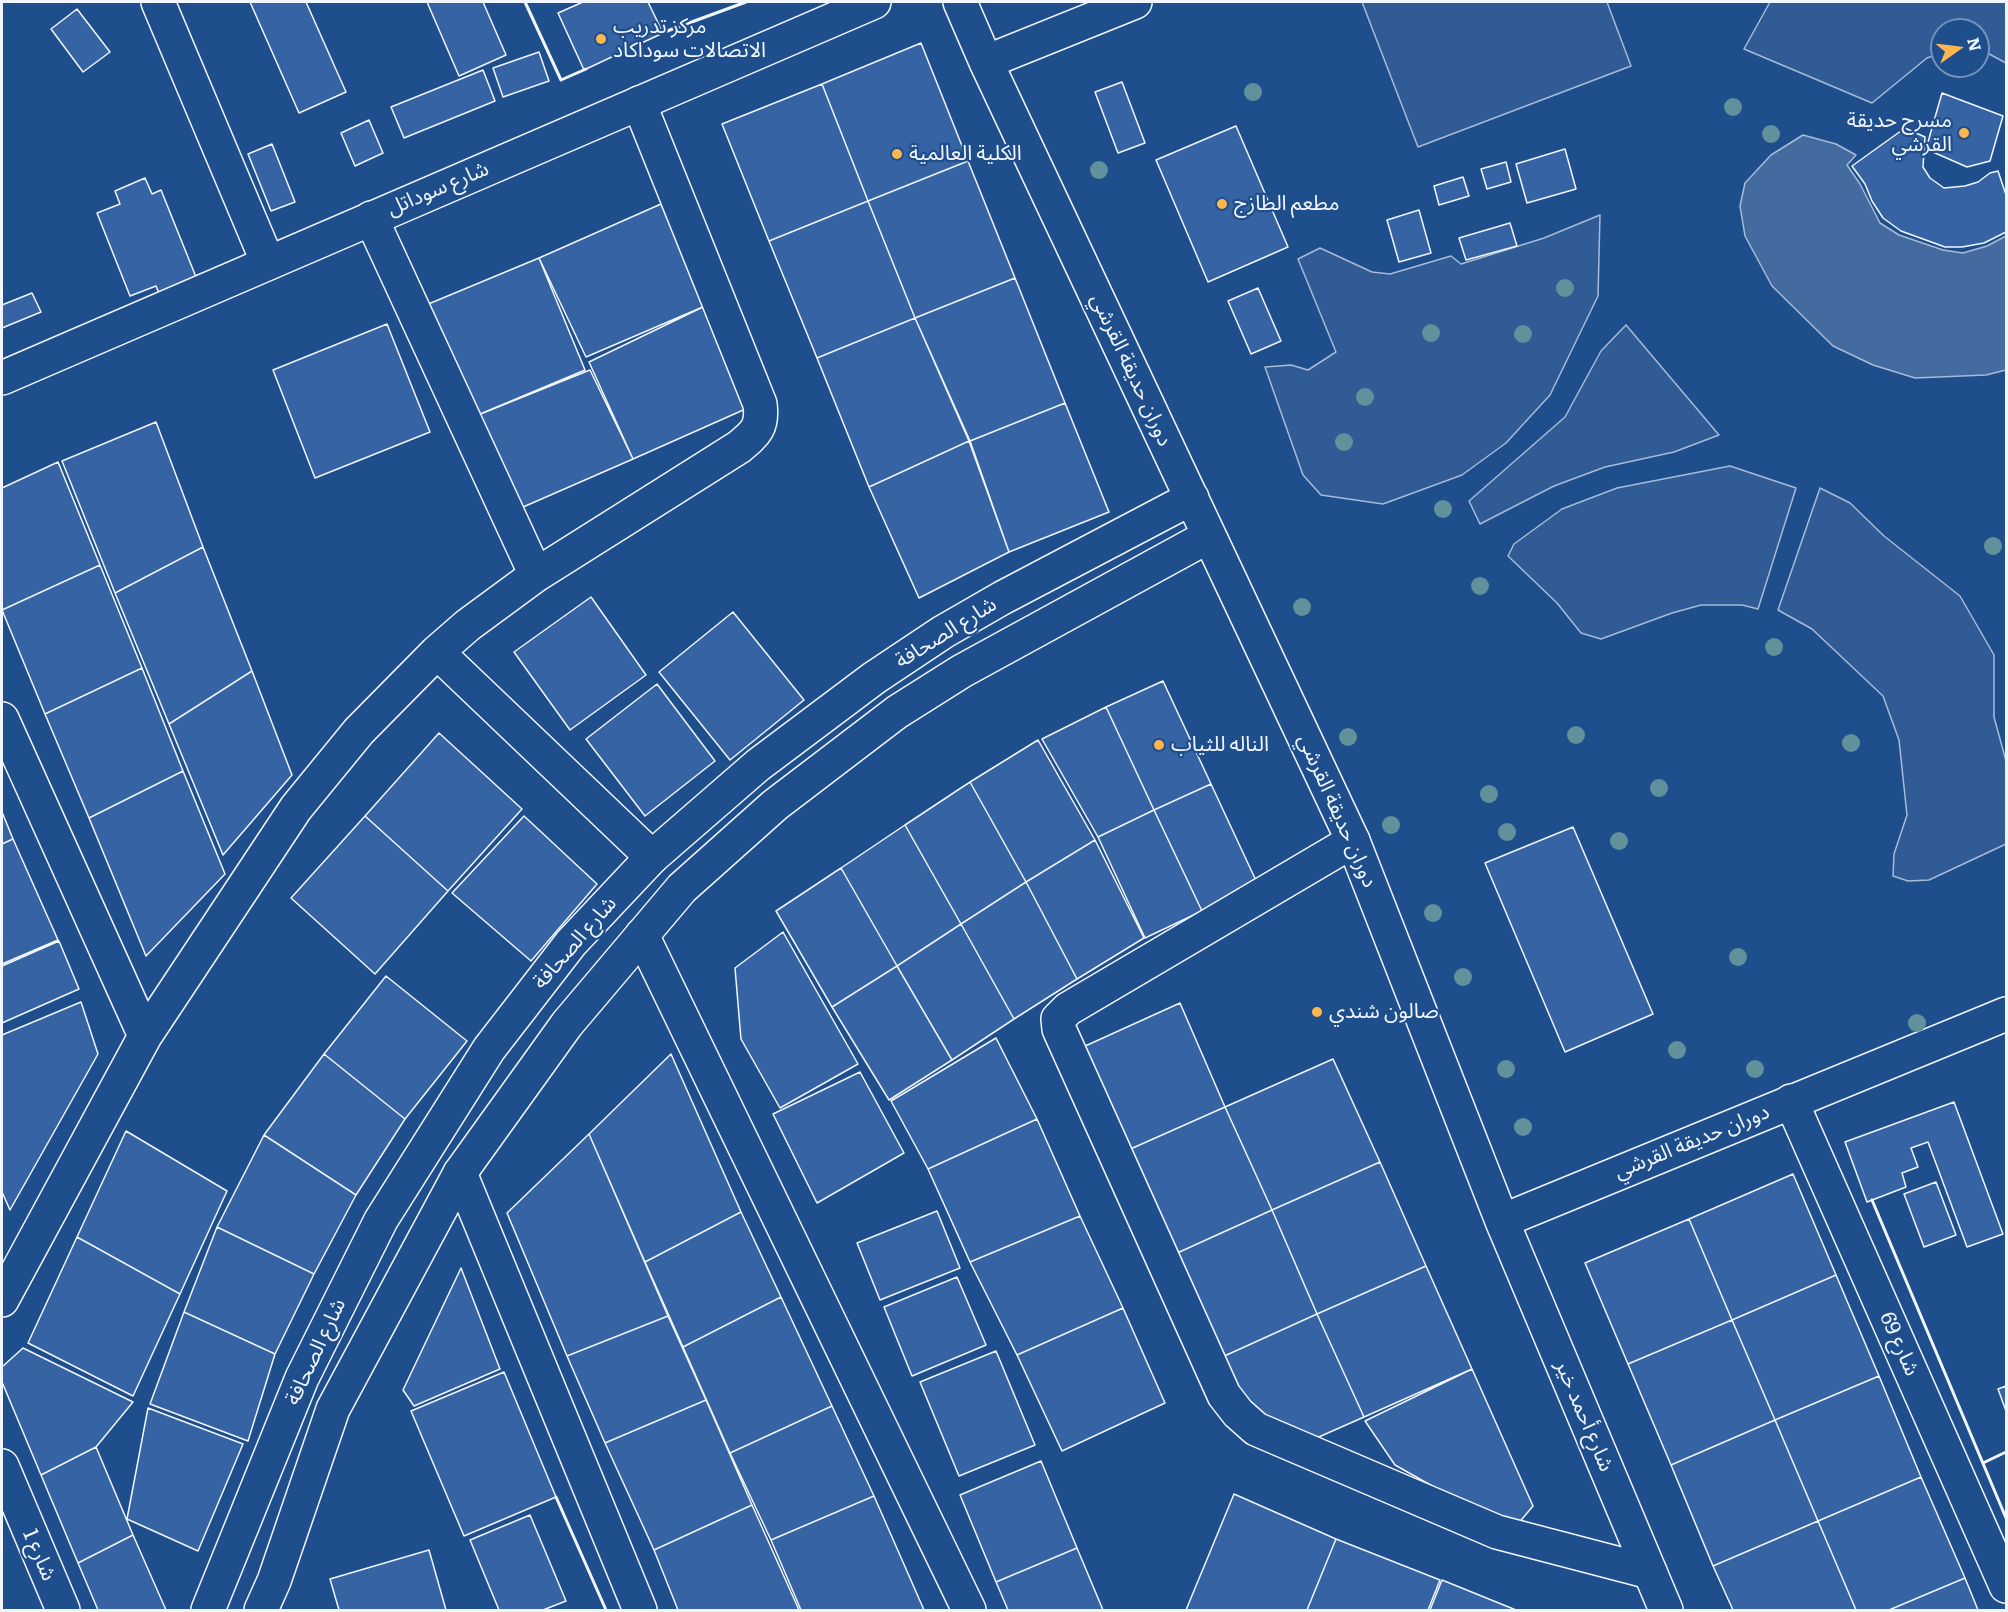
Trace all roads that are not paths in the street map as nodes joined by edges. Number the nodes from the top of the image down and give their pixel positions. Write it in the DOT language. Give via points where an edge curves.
graph roads {
  1 [pos="158,2"];
  2 [pos="874,2"];
  3 [pos="960,2"];
  4 [pos="1135,2"];
  5 [pos="986,62"];
  6 [pos="639,103"];
  7 [pos="371,218"];
  8 [pos="268,263"];
  9 [pos="2,378"];
  10 [pos="1192,498"];
  11 [pos="1209,536"];
  12 [pos="536,575"];
  13 [pos="437,652"];
  14 [pos="2,719"];
  15 [pos="1353,841"];
  16 [pos="652,857"];
  17 [pos="642,935"];
  18 [pos="2007,1014"];
  19 [pos="145,1036"];
  20 [pos="1791,1101"];
  21 [pos="460,1173"];
  22 [pos="1502,1221"];
  23 [pos="2,1299"];
  24 [pos="2,1466"];
  25 [pos="1650,1572"];
  26 [pos="2007,1586"];
  27 [pos="63,1611"];
  28 [pos="208,1611"];
  29 [pos="261,1611"];
  30 [pos="640,1611"];
  31 [pos="969,1611"];
  32 [pos="1666,1611"];
  1 -- 8 [label="street"];
  2 -- 6 [label="street, شارع سوداتل"];
  3 -- 5 [label="street, دوران حديقة القرشي"];
  4 -- 5 [label="street"];
  5 -- 10 [label="street, دوران حديقة القرشي"];
  6 -- 7 [label="street, شارع سوداتل"];
  6 -- 12 [label="street" via="761,416 755,433 739,447"];
  7 -- 8 [label="street, شارع سوداتل"];
  7 -- 12 [label="street"];
  8 -- 9 [label="street, شارع سوداتل"];
  10 -- 11 [label="street, دوران حديقة القرشي"];
  10 -- 16 [label="street, شارع الصحافة" via="943,632 758,765"];
  11 -- 15 [label="street, دوران حديقة القرشي"];
  11 -- 17 [label="street, شارع الصحافة" via="962,671 897,712 774,805 682,888"];
  12 -- 13 [label="street"];
  13 -- 16 [label="street"];
  13 -- 19 [label="street" via="359,731 296,808"];
  14 -- 19 [label="street"];
  15 -- 22 [label="street, دوران حديقة القرشي"];
  15 -- 25 [label="street" via="1068,1009 1058,1019 1059,1029 1224,1395 1238,1413 1256,1429 1497,1532"];
  16 -- 28 [label="street, شارع الصحافة" via="571,943 489,1049 381,1220 302,1378"];
  17 -- 21 [label="street, شارع الصحافة" via="567,1024"];
  17 -- 31 [label="street"];
  18 -- 20 [label="street, دوران حديقة القرشي"];
  19 -- 23 [label="street"];
  20 -- 22 [label="street, دوران حديقة القرشي"];
  20 -- 26 [label="street, شارع 69"];
  21 -- 29 [label="street, شارع الصحافة" via="333,1409"];
  21 -- 30 [label="street"];
  22 -- 25 [label="street, شارع أحمد خير"];
  24 -- 27 [label="street, شارع 1"];
  25 -- 32 [label="street, شارع أحمد خير"];
}
